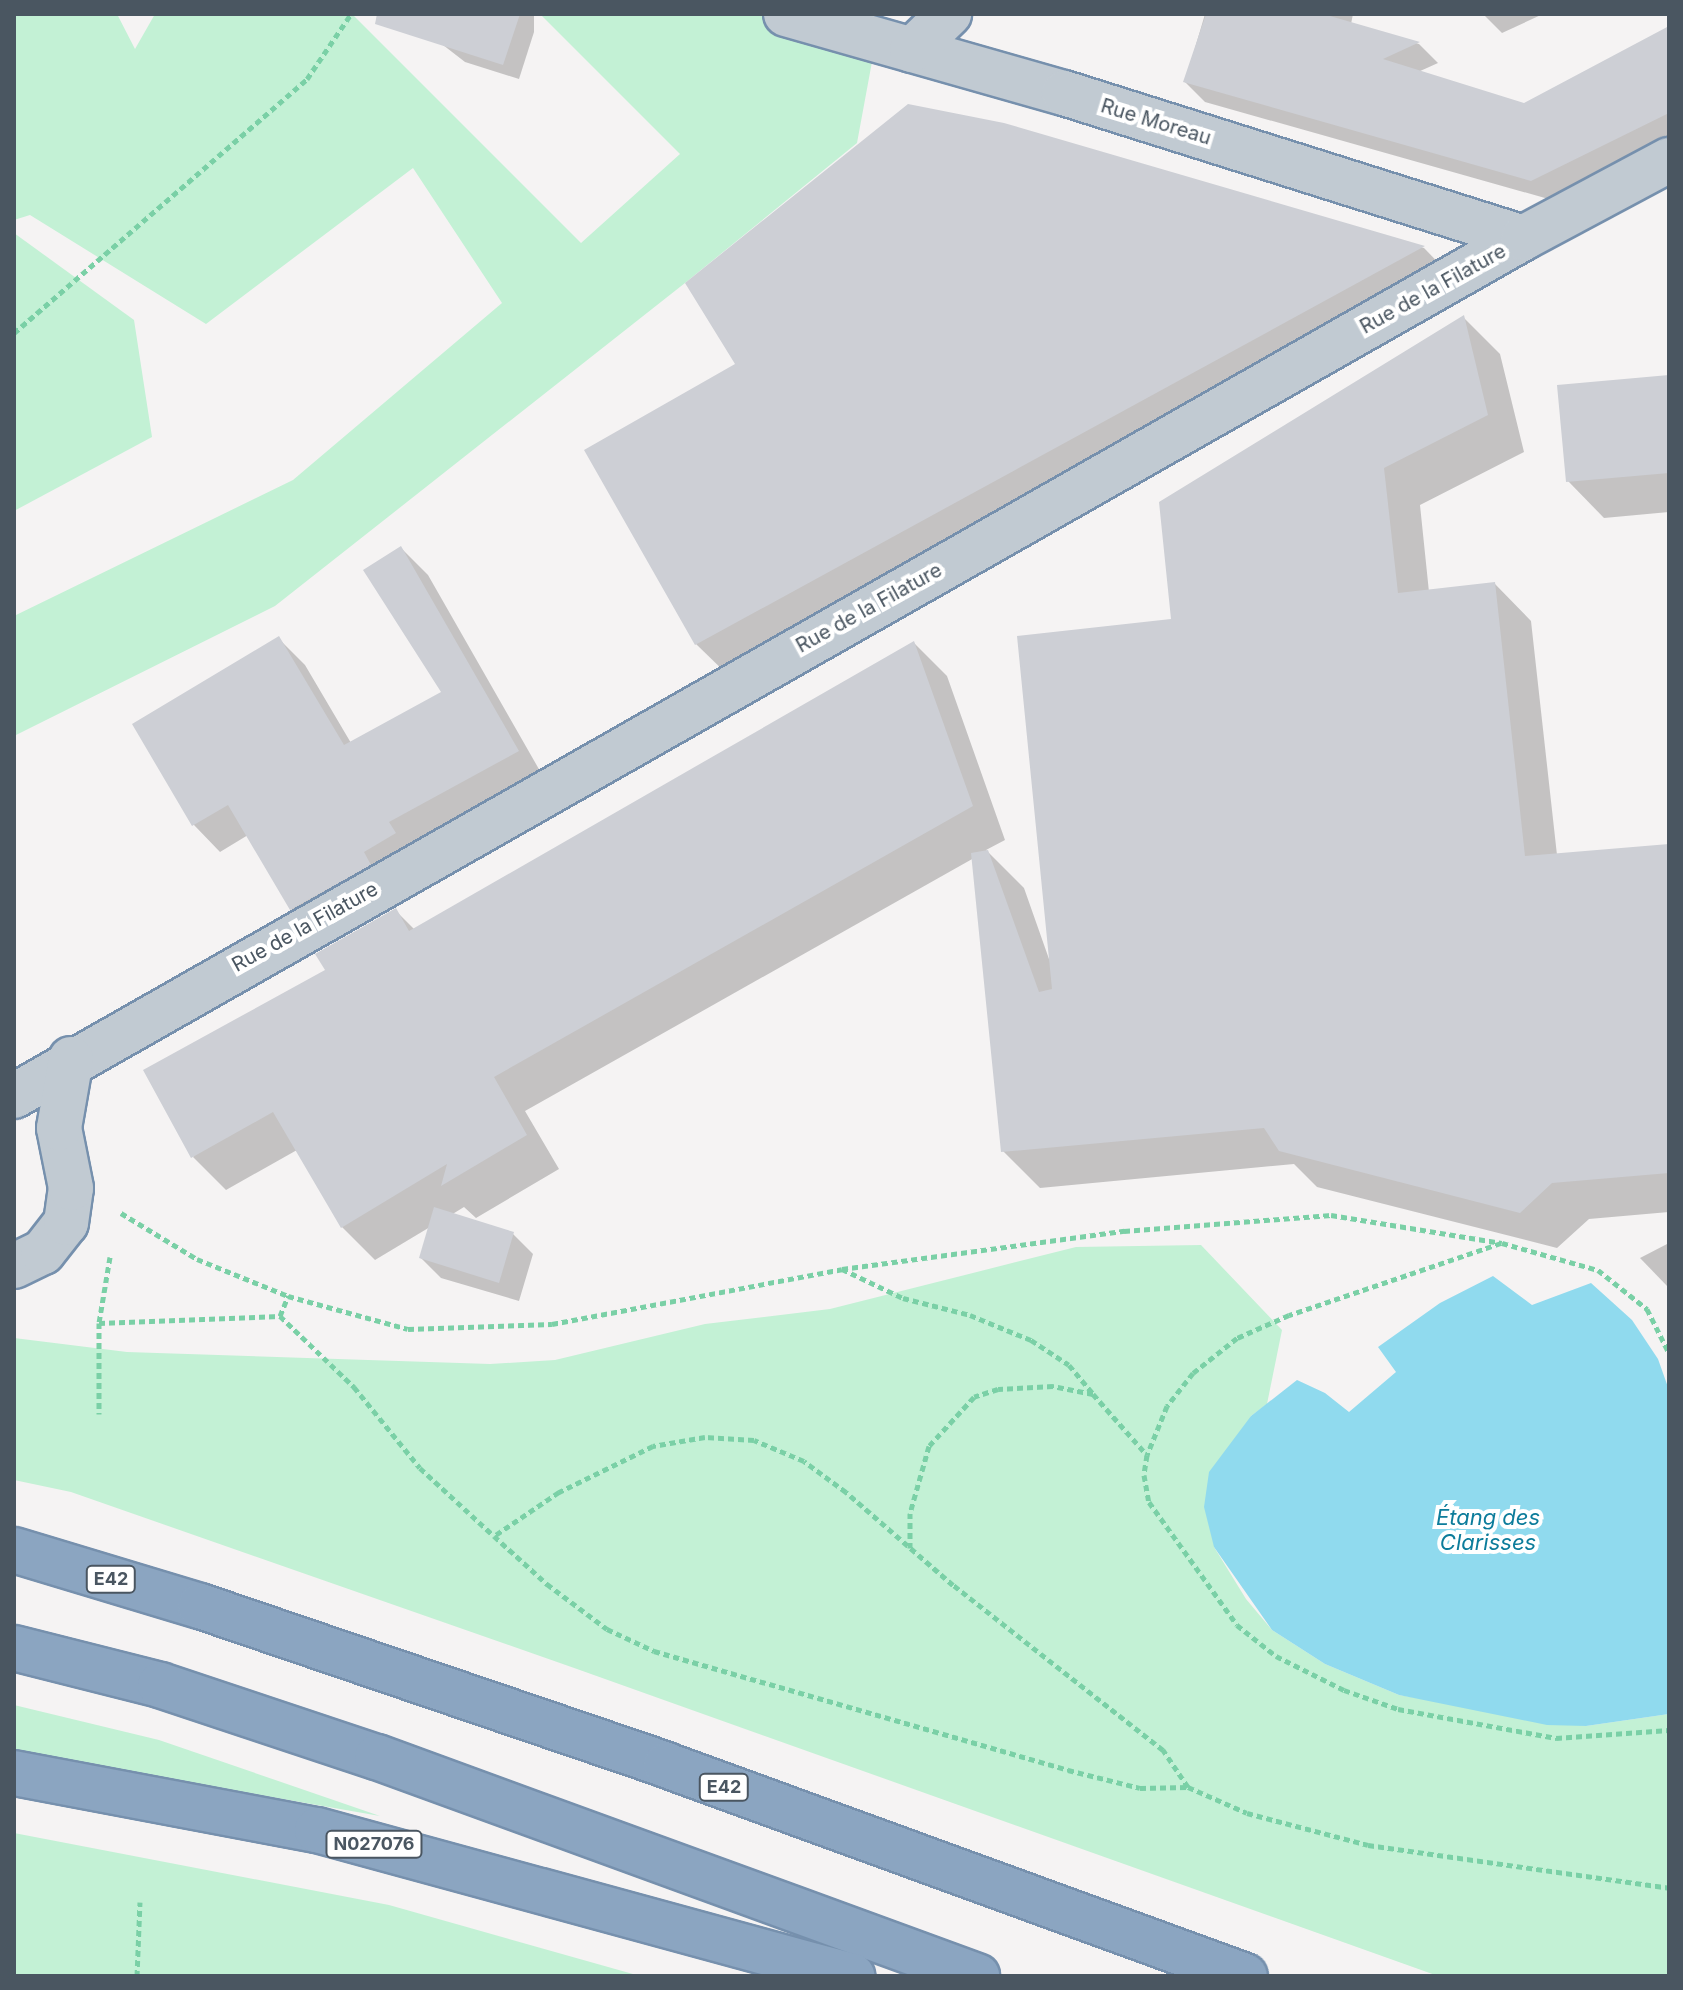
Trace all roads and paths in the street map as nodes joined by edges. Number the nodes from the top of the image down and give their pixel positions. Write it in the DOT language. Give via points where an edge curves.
graph roads {
  1 [pos="351,14"];
  2 [pos="786,14"];
  3 [pos="949,14"];
  4 [pos="912,50"];
  5 [pos="1669,160"];
  6 [pos="1523,238"];
  7 [pos="14,333"];
  8 [pos="71,1059"];
  9 [pos="14,1096"];
  10 [pos="71,1188"];
  11 [pos="123,1214"];
  12 [pos="118,1228"];
  13 [pos="114,1242"];
  14 [pos="1502,1243"];
  15 [pos="14,1266"];
  16 [pos="842,1269"];
  17 [pos="288,1296"];
  18 [pos="280,1316"];
  19 [pos="99,1323"];
  20 [pos="1669,1353"];
  21 [pos="1093,1394"];
  22 [pos="99,1414"];
  23 [pos="1147,1455"];
  24 [pos="494,1536"];
  25 [pos="910,1549"];
  26 [pos="16,1552"];
  27 [pos="14,1648"];
  28 [pos="1669,1730"];
  29 [pos="14,1773"];
  30 [pos="1188,1787"];
  31 [pos="1669,1888"];
  32 [pos="140,1902"];
  33 [pos="137,1976"];
  34 [pos="852,1976"];
  35 [pos="977,1976"];
  36 [pos="1245,1976"];
  1 -- 7 [label="path" via="307,79"];
  2 -- 4 [label="street, Rue Moreau"];
  3 -- 4 [label="street"];
  4 -- 6 [label="street, Rue Moreau"];
  5 -- 6 [label="street, Rue de la Filature"];
  6 -- 8 [label="street, Rue de la Filature"];
  8 -- 9 [label="street, Rue de la Filature"];
  8 -- 10 [label="street" via="59,1128"];
  10 -- 11 [label="path"];
  10 -- 15 [label="street" via="66,1223 54,1242"];
  11 -- 12 [label="path"];
  11 -- 17 [label="path" via="197,1259"];
  13 -- 19 [label="path"];
  14 -- 16 [label="path" via="1331,1215 1124,1231"];
  14 -- 20 [label="path" via="1598,1270 1647,1309"];
  14 -- 23 [label="path" via="1289,1315 1237,1338 1193,1373 1167,1406"];
  16 -- 17 [label="path" via="552,1324 408,1329"];
  16 -- 21 [label="path" via="903,1298 970,1315 1031,1340 1069,1365"];
  17 -- 18 [label="path"];
  18 -- 19 [label="path"];
  18 -- 24 [label="path" via="354,1387 420,1468"];
  19 -- 22 [label="path"];
  21 -- 23 [label="path"];
  21 -- 25 [label="path" via="1053,1386 998,1389 974,1397 929,1446 910,1513"];
  23 -- 28 [label="path" via="1149,1502 1237,1625 1276,1656 1344,1690 1398,1709 1478,1725 1556,1738"];
  24 -- 25 [label="path" via="589,1475 653,1446 705,1437 754,1440 804,1461"];
  24 -- 30 [label="path" via="607,1629 654,1651 1068,1770 1140,1788"];
  25 -- 30 [label="path" via="1163,1750"];
  26 -- 36 [label="highway, E42" via="200,1606 651,1760"];
  27 -- 35 [label="highway" via="160,1685 377,1757"];
  29 -- 34 [label="highway, N027076" via="317,1830"];
  30 -- 31 [label="path" via="1247,1813 1368,1845"];
  32 -- 33 [label="path"];
}
